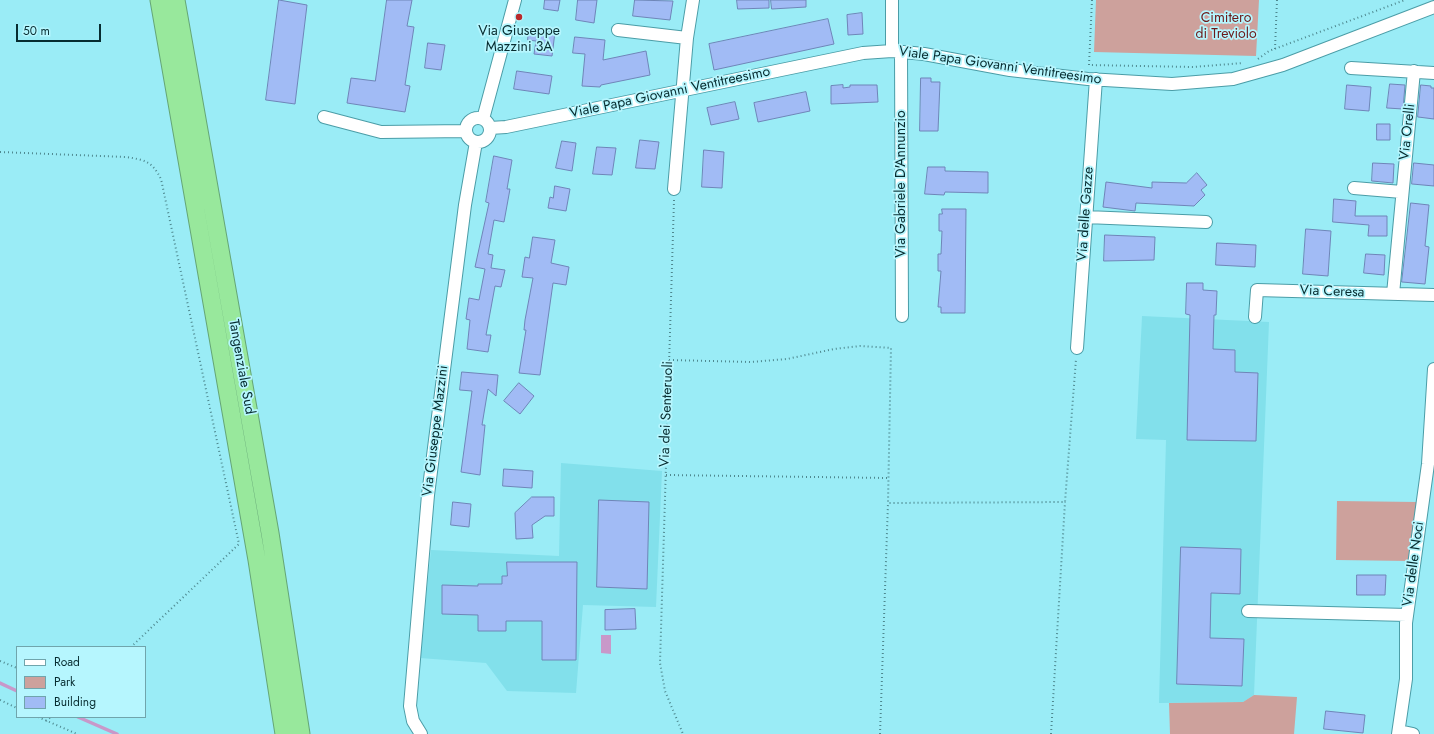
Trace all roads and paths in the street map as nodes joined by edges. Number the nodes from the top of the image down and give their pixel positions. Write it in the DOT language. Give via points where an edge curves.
graph roads {
  1 [pos="159,0"];
  2 [pos="176,0"];
  3 [pos="515,0"];
  4 [pos="693,0"];
  5 [pos="892,0"];
  6 [pos="1092,0"];
  7 [pos="1277,0"];
  8 [pos="1405,0"];
  9 [pos="1434,7"];
  10 [pos="618,30"];
  11 [pos="687,38"];
  12 [pos="1275,48"];
  13 [pos="897,51"];
  14 [pos="1254,62"];
  15 [pos="1247,63"];
  16 [pos="1351,68"];
  17 [pos="1414,71"];
  18 [pos="1434,73"];
  19 [pos="1096,80"];
  20 [pos="684,90"];
  21 [pos="324,116"];
  22 [pos="486,124"];
  23 [pos="466,131"];
  24 [pos="476,142"];
  25 [pos="0,152"];
  26 [pos="1354,188"];
  27 [pos="674,189"];
  28 [pos="1402,192"];
  29 [pos="1086,217"];
  30 [pos="1206,222"];
  31 [pos="1393,294"];
  32 [pos="1434,295"];
  33 [pos="902,316"];
  34 [pos="1255,317"];
  35 [pos="1077,348"];
  36 [pos="669,360"];
  37 [pos="1434,369"];
  38 [pos="666,475"];
  39 [pos="888,478"];
  40 [pos="1065,502"];
  41 [pos="888,503"];
  42 [pos="1248,610"];
  43 [pos="1407,615"];
  44 [pos="132,646"];
  45 [pos="0,660"];
  46 [pos="16,668"];
  47 [pos="0,700"];
  48 [pos="16,708"];
  49 [pos="40,718"];
  50 [pos="50,718"];
  51 [pos="46,721"];
  52 [pos="1399,732"];
  53 [pos="77,734"];
  54 [pos="284,734"];
  55 [pos="301,734"];
  56 [pos="421,734"];
  57 [pos="683,734"];
  58 [pos="880,734"];
  59 [pos="1051,734"];
  60 [pos="1413,734"];
  1 -- 54 [label="highway, Tangenziale Sud" via="257,560"];
  2 -- 55 [label="highway, Tangenziale Sud" via="270,533"];
  3 -- 22 [label="street"];
  4 -- 11 [label="street"];
  5 -- 13 [label="street, Via Gabriele D'Annunzio"];
  6 -- 15 [label="path" via="1089,66 1193,68"];
  7 -- 12 [label="path"];
  8 -- 12 [label="path"];
  9 -- 19 [label="street, Viale Papa Giovanni Ventitreesimo" via="1283,64 1233,79 1172,84"];
  10 -- 11 [label="street"];
  11 -- 20 [label="street"];
  12 -- 14 [label="path"];
  13 -- 19 [label="street, Viale Papa Giovanni Ventitreesimo" via="1010,70"];
  13 -- 20 [label="street, Viale Papa Giovanni Ventitreesimo" via="863,53"];
  13 -- 33 [label="street, Via Gabriele D'Annunzio"];
  16 -- 17 [label="street"];
  17 -- 18 [label="street"];
  17 -- 28 [label="street, Via Orelli"];
  19 -- 29 [label="street, Via delle Gazze"];
  20 -- 22 [label="street, Viale Papa Giovanni Ventitreesimo" via="506,127"];
  20 -- 27 [label="street"];
  21 -- 23 [label="street" via="381,132"];
  22 -- 23 [label="street" via="473,118 469,121"];
  22 -- 24 [label="street" via="488,136"];
  23 -- 24 [label="street" via="471,140"];
  24 -- 56 [label="street, Via Giuseppe Mazzini" via="465,204 428,495 410,701 413,721"];
  25 -- 44 [label="path" via="143,159 155,167 162,179 239,544"];
  26 -- 28 [label="street"];
  27 -- 36 [label="path, Via dei Senteruoli"];
  28 -- 31 [label="street, Via Orelli"];
  29 -- 30 [label="street"];
  29 -- 35 [label="street, Via delle Gazze"];
  31 -- 32 [label="street, Via Ceresa"];
  31 -- 34 [label="street, Via Ceresa" via="1257,290"];
  35 -- 40 [label="path"];
  36 -- 38 [label="path, Via dei Senteruoli"];
  36 -- 39 [label="path" via="751,362 787,360 860,346 891,348"];
  37 -- 43 [label="street, Via delle Noci" via="1428,464"];
  38 -- 39 [label="path"];
  38 -- 57 [label="path, Via dei Senteruoli" via="660,663 665,691"];
  39 -- 41 [label="path"];
  40 -- 41 [label="path"];
  40 -- 59 [label="path"];
  41 -- 58 [label="path"];
  42 -- 43 [label="street"];
  43 -- 52 [label="street, Via delle Noci" via="1406,678"];
  45 -- 46 [label="path"];
  47 -- 48 [label="path"];
  49 -- 51 [label="path"];
  50 -- 51 [label="path"];
  51 -- 53 [label="path"];
  52 -- 60 [label="street"];
}
